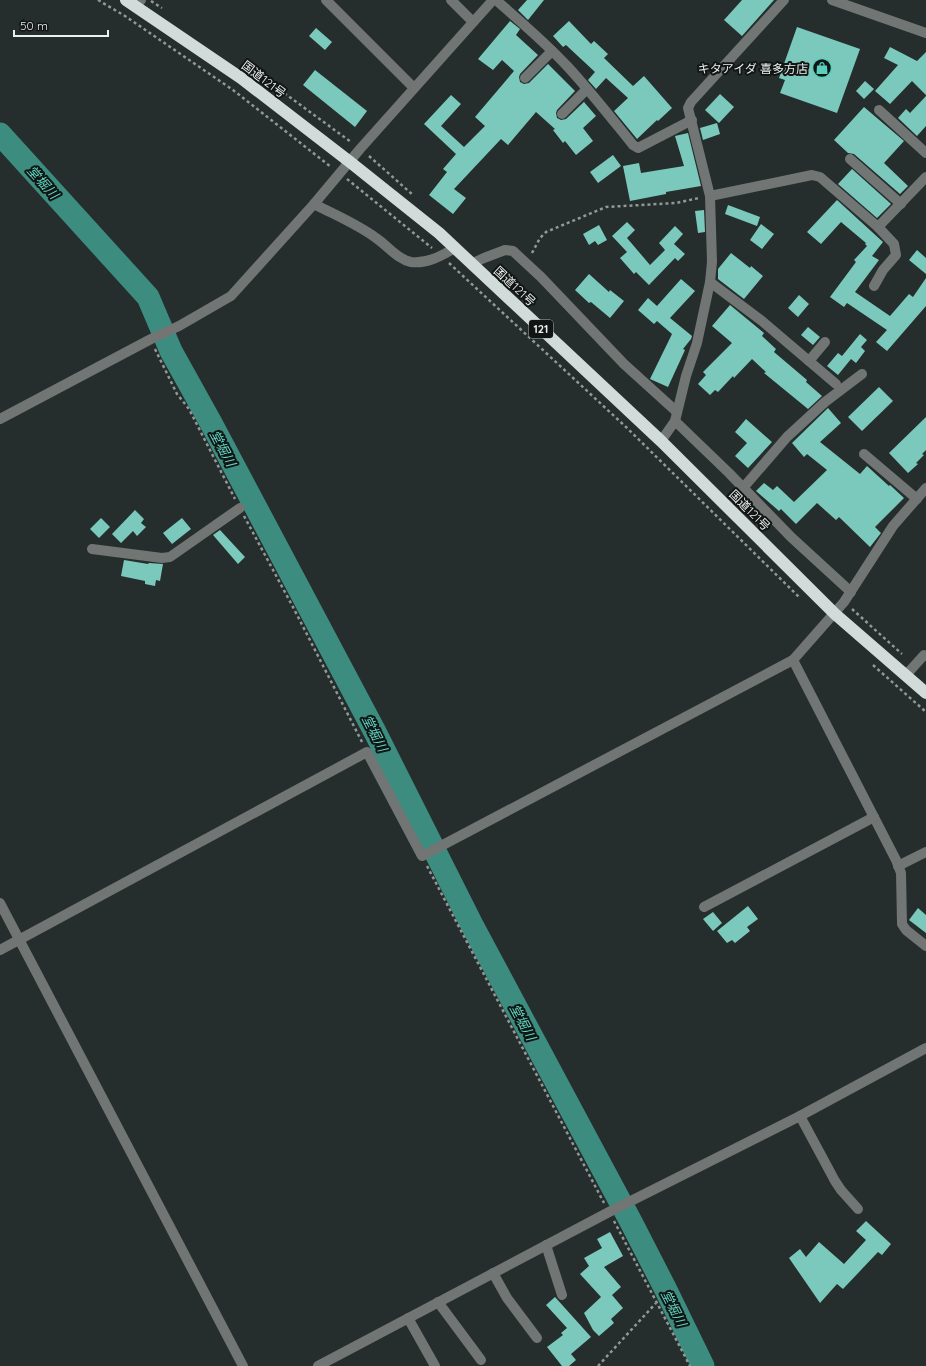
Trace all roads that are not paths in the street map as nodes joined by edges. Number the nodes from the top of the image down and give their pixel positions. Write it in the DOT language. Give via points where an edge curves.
graph roads {
  1 [pos="326,0"];
  2 [pos="450,0"];
  3 [pos="493,0"];
  4 [pos="496,0"];
  5 [pos="784,0"];
  6 [pos="832,0"];
  7 [pos="134,2"];
  8 [pos="473,22"];
  9 [pos="926,33"];
  10 [pos="552,51"];
  11 [pos="525,78"];
  12 [pos="414,88"];
  13 [pos="587,89"];
  14 [pos="878,110"];
  15 [pos="562,114"];
  16 [pos="692,120"];
  17 [pos="926,153"];
  18 [pos="850,158"];
  19 [pos="350,162"];
  20 [pos="926,177"];
  21 [pos="710,196"];
  22 [pos="314,204"];
  23 [pos="901,204"];
  24 [pos="878,227"];
  25 [pos="455,248"];
  26 [pos="471,264"];
  27 [pos="710,282"];
  28 [pos="874,286"];
  29 [pos="825,342"];
  30 [pos="809,361"];
  31 [pos="862,374"];
  32 [pos="836,384"];
  33 [pos="676,417"];
  34 [pos="0,419"];
  35 [pos="661,441"];
  36 [pos="864,454"];
  37 [pos="743,488"];
  38 [pos="926,488"];
  39 [pos="917,499"];
  40 [pos="240,508"];
  41 [pos="92,549"];
  42 [pos="851,592"];
  43 [pos="835,614"];
  44 [pos="926,656"];
  45 [pos="794,660"];
  46 [pos="906,675"];
  47 [pos="926,693"];
  48 [pos="874,817"];
  49 [pos="926,852"];
  50 [pos="898,866"];
  51 [pos="0,903"];
  52 [pos="704,907"];
  53 [pos="19,940"];
  54 [pos="926,946"];
  55 [pos="0,950"];
  56 [pos="926,1048"];
  57 [pos="800,1116"];
  58 [pos="858,1209"];
  59 [pos="546,1245"];
  60 [pos="493,1273"];
  61 [pos="562,1295"];
  62 [pos="438,1302"];
  63 [pos="408,1318"];
  64 [pos="538,1338"];
  65 [pos="481,1360"];
  66 [pos="243,1366"];
  67 [pos="318,1366"];
  68 [pos="435,1366"];
  1 -- 12 [label="street"];
  2 -- 8 [label="street"];
  3 -- 8 [label="street"];
  4 -- 10 [label="street"];
  5 -- 16 [label="street" via="691,102 688,108"];
  6 -- 9 [label="street"];
  7 -- 19 [label="highway, 国道121号 / 121" via="241,78"];
  8 -- 12 [label="street"];
  10 -- 11 [label="street"];
  10 -- 13 [label="street"];
  12 -- 19 [label="street"];
  13 -- 15 [label="street"];
  13 -- 16 [label="street" via="638,148"];
  14 -- 17 [label="street"];
  16 -- 21 [label="street"];
  18 -- 23 [label="street"];
  19 -- 22 [label="street"];
  19 -- 25 [label="highway, 国道121号 / 121"];
  20 -- 23 [label="street"];
  21 -- 24 [label="street" via="812,175 820,177"];
  21 -- 27 [label="street"];
  22 -- 25 [label="street" via="376,238 403,260 433,260"];
  22 -- 34 [label="street" via="231,296 179,326"];
  23 -- 24 [label="street"];
  24 -- 28 [label="street" via="894,244 896,255"];
  25 -- 26 [label="highway, 国道121号 / 121"];
  26 -- 33 [label="street" via="505,250 513,251"];
  26 -- 35 [label="highway, 国道121号 / 121"];
  27 -- 30 [label="street"];
  27 -- 33 [label="street" via="697,343"];
  29 -- 30 [label="street"];
  30 -- 32 [label="street"];
  31 -- 37 [label="street" via="825,402 787,437"];
  33 -- 35 [label="street"];
  33 -- 37 [label="street"];
  35 -- 43 [label="highway, 国道121号 / 121"];
  36 -- 39 [label="street"];
  37 -- 42 [label="street" via="791,537"];
  38 -- 39 [label="street"];
  39 -- 42 [label="street" via="893,526"];
  40 -- 41 [label="street" via="170,557"];
  42 -- 43 [label="street"];
  43 -- 45 [label="street"];
  43 -- 46 [label="highway, 国道121号 / 121"];
  44 -- 46 [label="street" via="924,655"];
  45 -- 48 [label="street"];
  45 -- 53 [label="street" via="422,856 367,752"];
  46 -- 47 [label="highway, 国道121号 / 121"];
  48 -- 50 [label="street"];
  48 -- 52 [label="street"];
  49 -- 50 [label="street"];
  50 -- 54 [label="street" via="901,873 902,924"];
  51 -- 53 [label="street"];
  53 -- 55 [label="street"];
  53 -- 66 [label="street"];
  56 -- 57 [label="street"];
  57 -- 58 [label="street" via="835,1181"];
  57 -- 59 [label="street"];
  59 -- 60 [label="street"];
  59 -- 61 [label="street"];
  60 -- 62 [label="street"];
  60 -- 64 [label="street" via="507,1298"];
  62 -- 63 [label="street"];
  62 -- 65 [label="street"];
  63 -- 67 [label="street"];
  63 -- 68 [label="street"];
}
